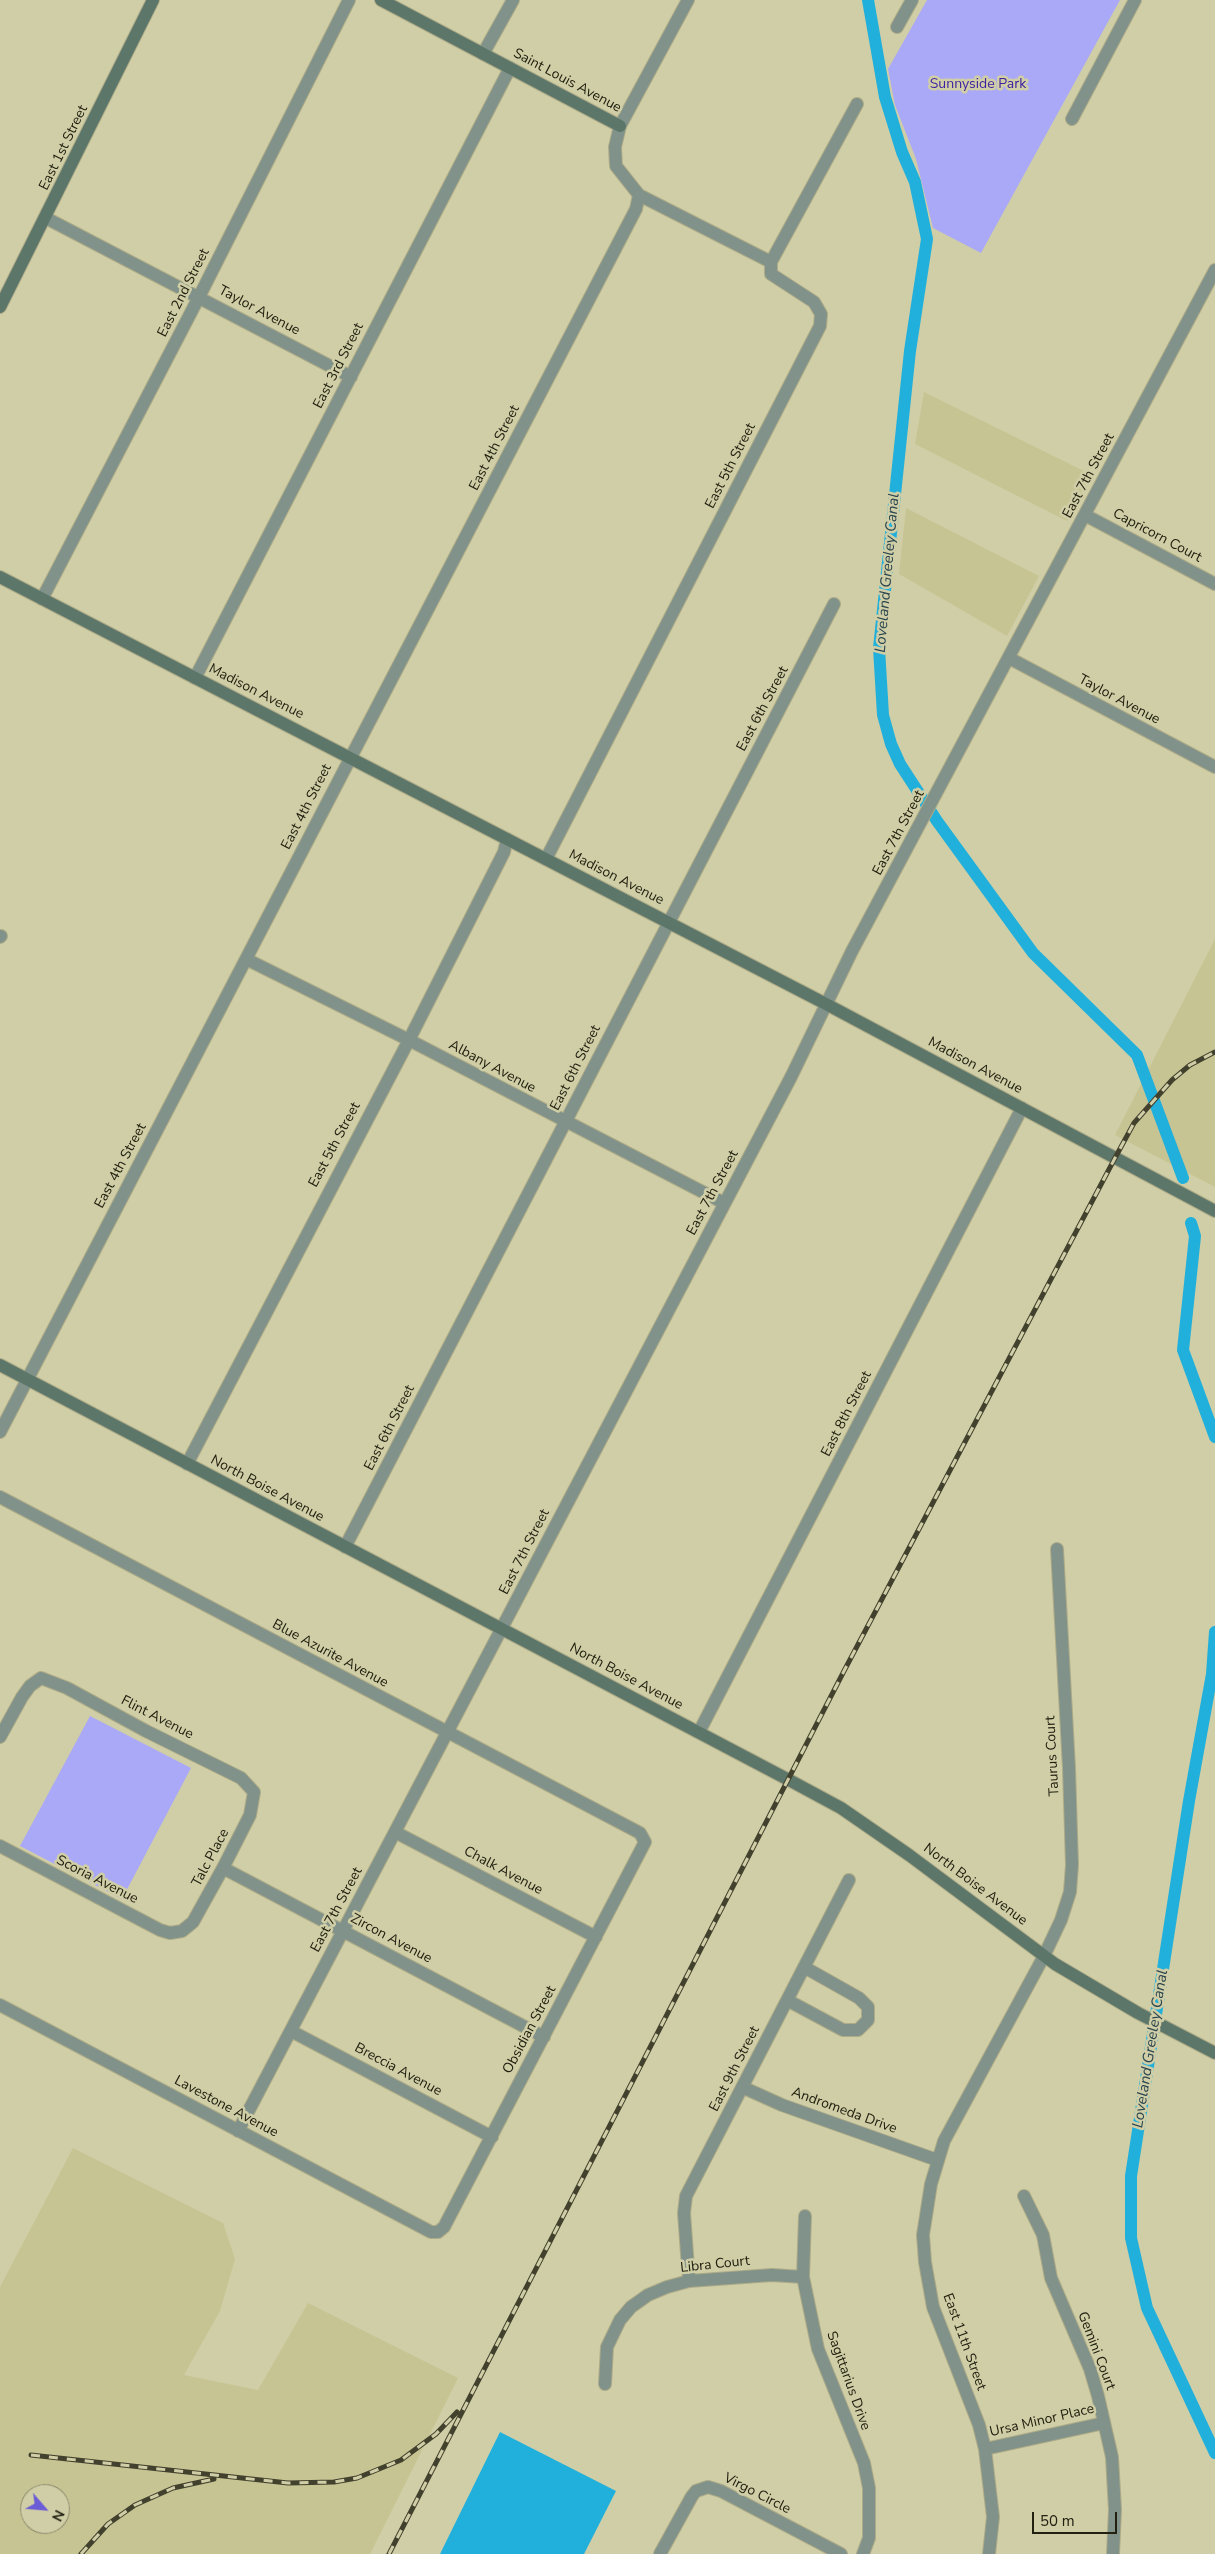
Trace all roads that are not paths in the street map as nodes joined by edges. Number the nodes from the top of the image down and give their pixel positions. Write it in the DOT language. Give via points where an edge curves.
graph roads {
  1 [pos="153,0"];
  2 [pos="349,0"];
  3 [pos="380,0"];
  4 [pos="513,0"];
  5 [pos="688,0"];
  6 [pos="912,0"];
  7 [pos="1135,0"];
  8 [pos="898,27"];
  9 [pos="483,54"];
  10 [pos="510,68"];
  11 [pos="857,104"];
  12 [pos="1072,119"];
  13 [pos="620,126"];
  14 [pos="638,195"];
  15 [pos="46,218"];
  16 [pos="771,262"];
  17 [pos="1215,270"];
  18 [pos="199,297"];
  19 [pos="0,307"];
  20 [pos="351,376"];
  21 [pos="1085,514"];
  22 [pos="0,577"];
  23 [pos="1215,584"];
  24 [pos="42,599"];
  25 [pos="834,604"];
  26 [pos="1009,658"];
  27 [pos="196,678"];
  28 [pos="351,758"];
  29 [pos="1215,767"];
  30 [pos="507,839"];
  31 [pos="546,859"];
  32 [pos="668,923"];
  33 [pos="246,959"];
  34 [pos="826,1004"];
  35 [pos="409,1040"];
  36 [pos="1022,1108"];
  37 [pos="565,1122"];
  38 [pos="724,1203"];
  39 [pos="1209,1208"];
  40 [pos="0,1366"];
  41 [pos="27,1380"];
  42 [pos="0,1432"];
  43 [pos="187,1464"];
  44 [pos="0,1497"];
  45 [pos="346,1547"];
  46 [pos="1057,1549"];
  47 [pos="502,1629"];
  48 [pos="447,1732"];
  49 [pos="699,1732"];
  50 [pos="0,1737"];
  51 [pos="254,1792"];
  52 [pos="395,1832"];
  53 [pos="644,1839"];
  54 [pos="0,1846"];
  55 [pos="223,1868"];
  56 [pos="849,1880"];
  57 [pos="182,1931"];
  58 [pos="343,1931"];
  59 [pos="596,1937"];
  60 [pos="1044,1956"];
  61 [pos="804,1967"];
  62 [pos="787,2000"];
  63 [pos="0,2005"];
  64 [pos="290,2031"];
  65 [pos="544,2037"];
  66 [pos="1215,2053"];
  67 [pos="742,2087"];
  68 [pos="238,2131"];
  69 [pos="492,2137"];
  70 [pos="937,2160"];
  71 [pos="1024,2196"];
  72 [pos="806,2216"];
  73 [pos="438,2232"];
  74 [pos="802,2277"];
  75 [pos="689,2281"];
  76 [pos="605,2384"];
  77 [pos="1104,2423"];
  78 [pos="985,2449"];
  79 [pos="660,2554"];
  80 [pos="842,2554"];
  81 [pos="864,2554"];
  82 [pos="989,2554"];
  83 [pos="1112,2554"];
  1 -- 15 [label="main road, East 1st Street"];
  2 -- 18 [label="street, East 2nd Street"];
  3 -- 9 [label="main road, Saint Louis Avenue"];
  4 -- 9 [label="street"];
  5 -- 13 [label="street"];
  6 -- 8 [label="street"];
  7 -- 12 [label="street"];
  9 -- 10 [label="main road, Saint Louis Avenue"];
  10 -- 13 [label="main road, Saint Louis Avenue"];
  10 -- 20 [label="street, East 3rd Street"];
  11 -- 16 [label="street"];
  13 -- 14 [label="street, Saint Louis Avenue" via="615,147 616,166"];
  14 -- 16 [label="street, Saint Louis Avenue"];
  14 -- 28 [label="street, East 4th Street" via="638,205"];
  15 -- 18 [label="street, Taylor Avenue"];
  15 -- 19 [label="main road, East 1st Street"];
  16 -- 31 [label="street, East 5th Street" via="771,274 814,302 821,314 820,326"];
  17 -- 21 [label="street, East 7th Street"];
  18 -- 20 [label="street, Taylor Avenue"];
  18 -- 24 [label="street, East 2nd Street"];
  20 -- 27 [label="street, East 3rd Street"];
  21 -- 23 [label="street, Capricorn Court"];
  21 -- 26 [label="street, East 7th Street"];
  22 -- 24 [label="main road, Madison Avenue"];
  24 -- 27 [label="main road, Madison Avenue"];
  25 -- 32 [label="street, East 6th Street"];
  26 -- 29 [label="street, Taylor Avenue"];
  26 -- 34 [label="street, East 7th Street"];
  27 -- 28 [label="main road, Madison Avenue"];
  28 -- 30 [label="main road, Madison Avenue"];
  28 -- 33 [label="street, East 4th Street"];
  30 -- 31 [label="main road, Madison Avenue"];
  30 -- 35 [label="street, East 5th Street" via="504,852"];
  31 -- 32 [label="main road, Madison Avenue"];
  32 -- 34 [label="main road, Madison Avenue"];
  32 -- 37 [label="street, East 6th Street"];
  33 -- 35 [label="street, Albany Avenue"];
  33 -- 41 [label="street, East 4th Street"];
  34 -- 36 [label="main road, Madison Avenue"];
  34 -- 38 [label="street, East 7th Street"];
  35 -- 37 [label="street, Albany Avenue"];
  35 -- 43 [label="street, East 5th Street"];
  36 -- 39 [label="main road, Madison Avenue"];
  36 -- 49 [label="street, East 8th Street"];
  37 -- 38 [label="street, Albany Avenue"];
  37 -- 45 [label="street, East 6th Street"];
  38 -- 47 [label="street, East 7th Street"];
  40 -- 41 [label="main road, North Boise Avenue"];
  41 -- 42 [label="street, East 4th Street"];
  41 -- 43 [label="main road, North Boise Avenue"];
  43 -- 45 [label="main road, North Boise Avenue"];
  44 -- 48 [label="street, Blue Azurite Avenue"];
  45 -- 47 [label="main road, North Boise Avenue"];
  46 -- 60 [label="street, Taurus Court" via="1072,1865 1070,1892 1062,1920"];
  47 -- 48 [label="street, East 7th Street"];
  47 -- 49 [label="main road, North Boise Avenue"];
  48 -- 52 [label="street, East 7th Street"];
  48 -- 53 [label="street, Blue Azurite Avenue" via="640,1833"];
  49 -- 60 [label="main road, North Boise Avenue" via="856,1818"];
  50 -- 51 [label="street, Flint Avenue" via="22,1697 41,1678 67,1688 241,1778"];
  51 -- 55 [label="street, Talc Place" via="250,1816"];
  52 -- 58 [label="street, East 7th Street"];
  52 -- 59 [label="street, Chalk Avenue"];
  53 -- 59 [label="street, Obsidian Street" via="644,1846"];
  54 -- 57 [label="street, Scoria Avenue" via="160,1930"];
  55 -- 57 [label="street, Talc Place" via="193,1922"];
  55 -- 58 [label="street, Zircon Avenue"];
  56 -- 61 [label="street, East 9th Street"];
  58 -- 64 [label="street, East 7th Street"];
  58 -- 65 [label="street, Zircon Avenue"];
  59 -- 65 [label="street, Obsidian Street"];
  60 -- 66 [label="main road, North Boise Avenue" via="1138,2013"];
  60 -- 70 [label="street, East 11th Street" via="944,2141"];
  61 -- 62 [label="street, East 9th Street"];
  61 -- 62 [label="street" via="860,1998 868,2007 868,2020 858,2030 843,2030"];
  62 -- 67 [label="street, East 9th Street"];
  63 -- 68 [label="street, Lavestone Avenue"];
  64 -- 68 [label="street, East 7th Street"];
  64 -- 69 [label="street, Breccia Avenue"];
  65 -- 69 [label="street, Obsidian Street"];
  67 -- 70 [label="street, Andromeda Drive" via="782,2105"];
  67 -- 75 [label="street, East 9th Street" via="686,2196 684,2213"];
  68 -- 73 [label="street, Lavestone Avenue" via="431,2232"];
  69 -- 73 [label="street, Obsidian Street" via="444,2227"];
  70 -- 78 [label="street, East 11th Street" via="923,2235 925,2262 933,2308 979,2425"];
  71 -- 77 [label="street, Gemini Court" via="1043,2235 1051,2278 1090,2369"];
  72 -- 74 [label="street, Sagittarius Drive"];
  74 -- 75 [label="street, Libra Court" via="772,2275"];
  74 -- 81 [label="street, Sagittarius Drive" via="818,2349 864,2463 869,2488 869,2538"];
  75 -- 76 [label="street, Libra Court" via="648,2295 620,2320 607,2346"];
  77 -- 78 [label="street, Ursa Minor Place"];
  77 -- 83 [label="street, Gemini Court" via="1114,2484"];
  78 -- 82 [label="street, East 11th Street" via="993,2517"];
  79 -- 80 [label="street, Virgo Circle" via="692,2496 708,2487"];
}
